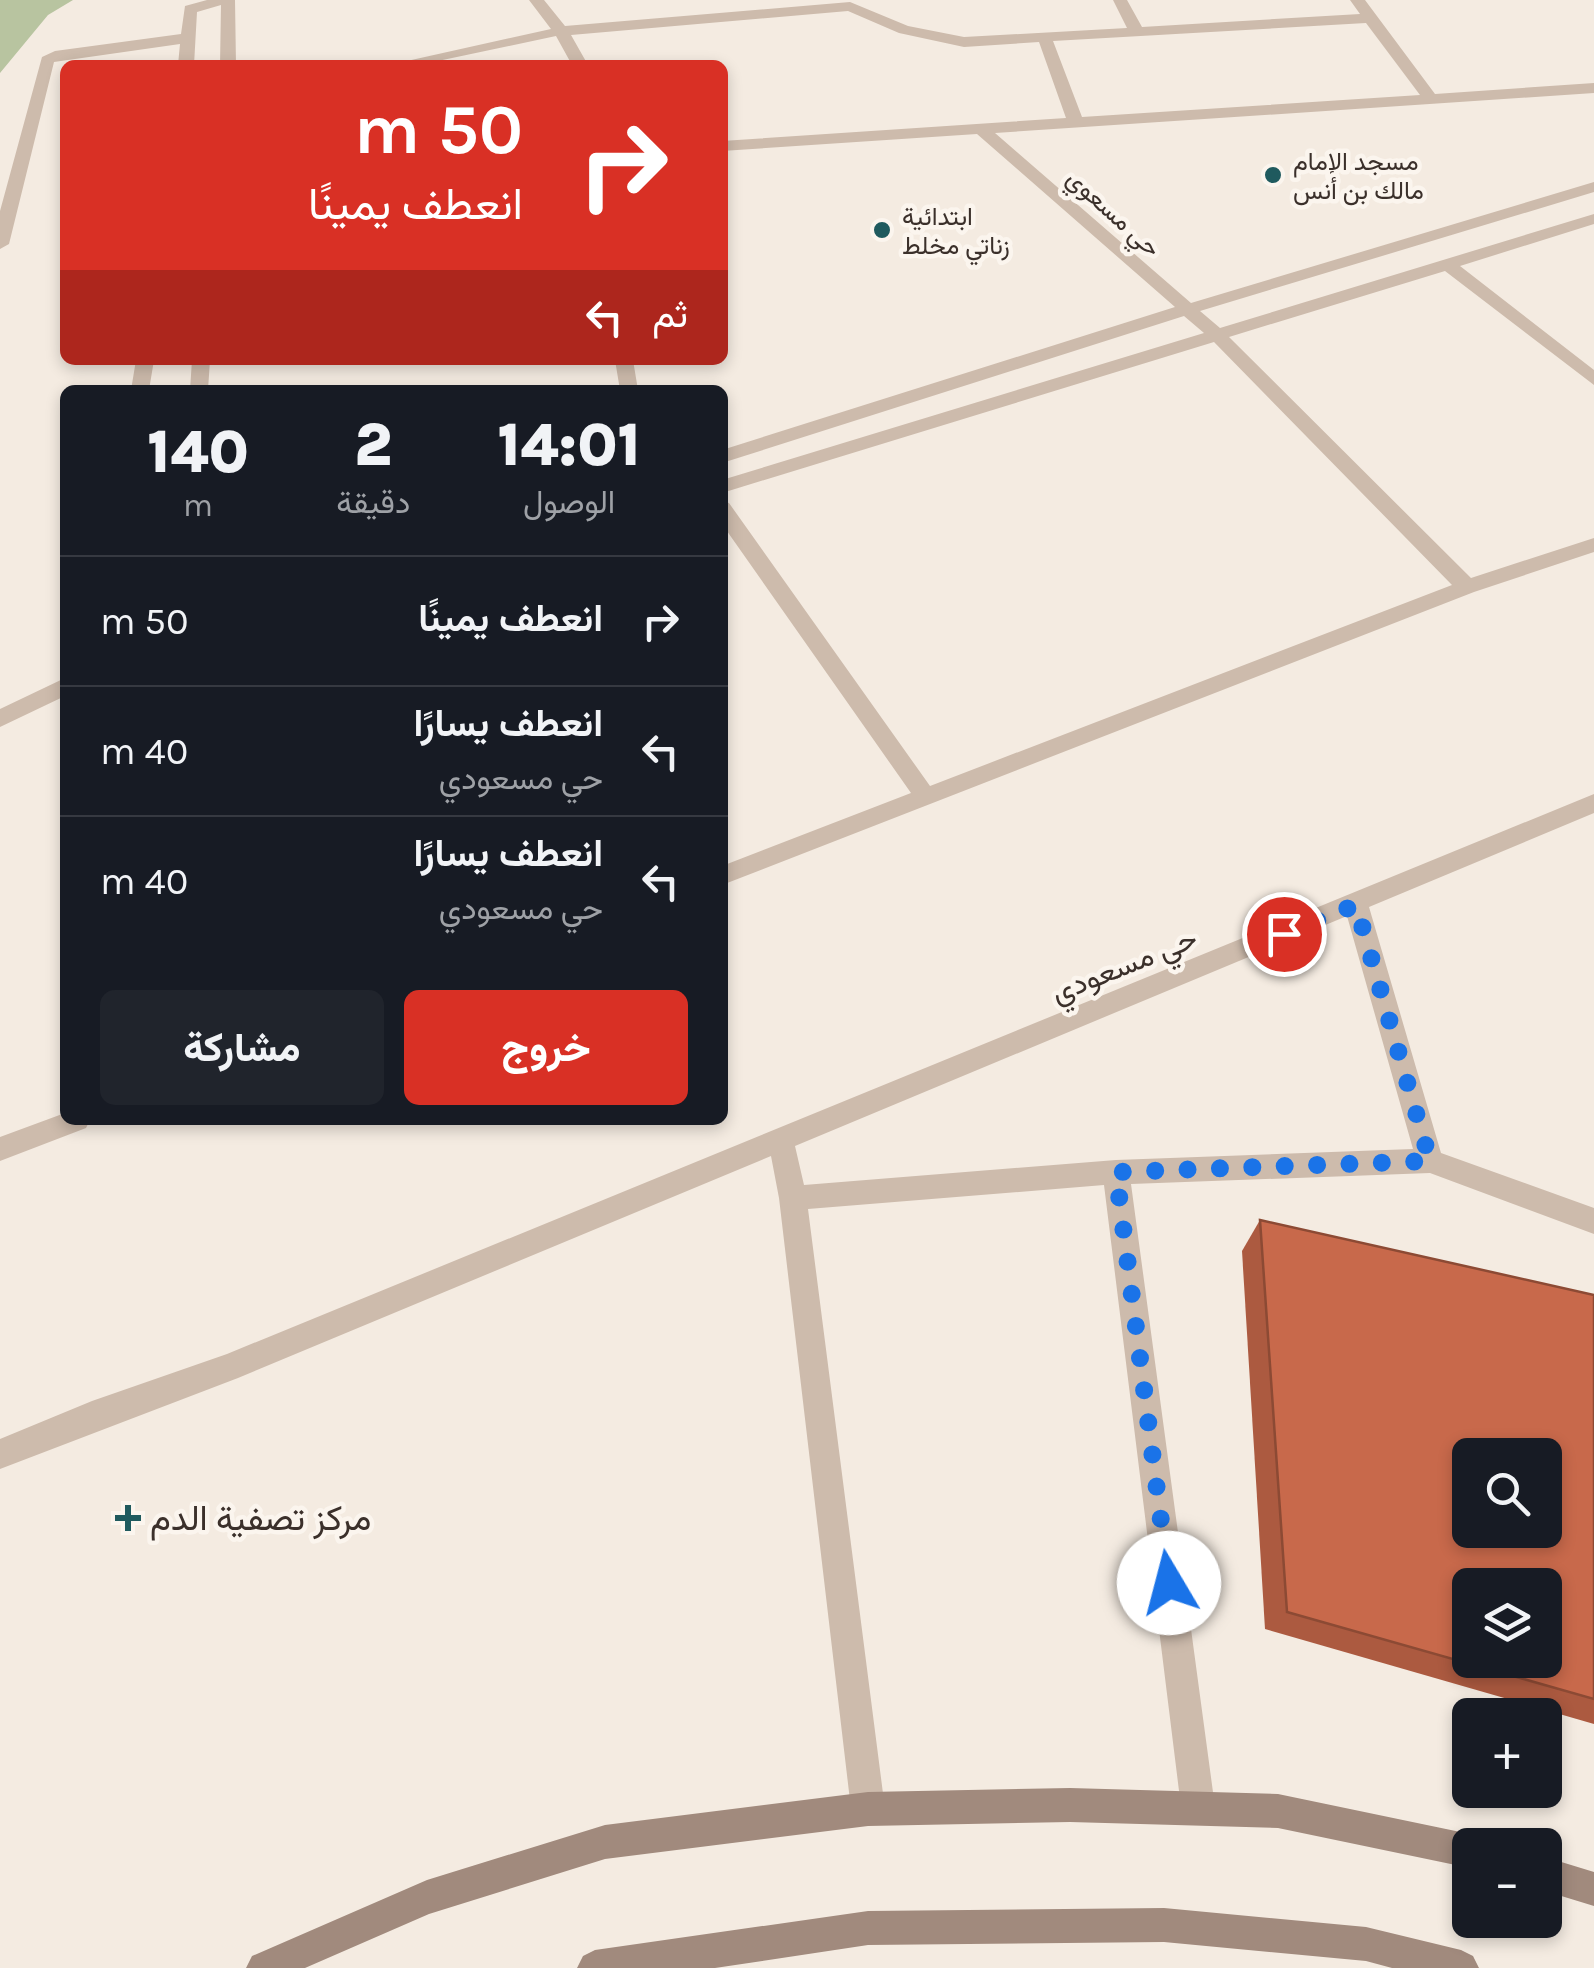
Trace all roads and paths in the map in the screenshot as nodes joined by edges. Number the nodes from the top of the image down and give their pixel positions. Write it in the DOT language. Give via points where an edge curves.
graph roads {
  1 [pos="226,0"];
  2 [pos="536,0"];
  3 [pos="1120,0"];
  4 [pos="1356,0"];
  5 [pos="847,3"];
  6 [pos="1370,18"];
  7 [pos="562,30"];
  8 [pos="1138,34"];
  9 [pos="188,38"];
  10 [pos="1045,40"];
  11 [pos="186,60"];
  12 [pos="228,60"];
  13 [pos="421,60"];
  14 [pos="577,60"];
  15 [pos="1594,88"];
  16 [pos="1431,99"];
  17 [pos="1075,120"];
  18 [pos="979,127"];
  19 [pos="728,146"];
  20 [pos="1594,186"];
  21 [pos="1594,219"];
  22 [pos="0,244"];
  23 [pos="1446,263"];
  24 [pos="1185,310"];
  25 [pos="1218,335"];
  26 [pos="1594,379"];
  27 [pos="728,456"];
  28 [pos="728,485"];
  29 [pos="728,517"];
  30 [pos="1594,545"];
  31 [pos="1467,588"];
  32 [pos="60,689"];
  33 [pos="0,720"];
  34 [pos="927,800"];
  35 [pos="1594,803"];
  36 [pos="728,874"];
  37 [pos="1356,905"];
  38 [pos="64,1125"];
  39 [pos="781,1142"];
  40 [pos="0,1149"];
  41 [pos="1430,1161"];
  42 [pos="1116,1172"];
  43 [pos="793,1198"];
  44 [pos="1594,1221"];
  45 [pos="0,1454"];
  46 [pos="1198,1807"];
  47 [pos="868,1809"];
  48 [pos="1452,1847"];
  49 [pos="1562,1879"];
  50 [pos="1594,1889"];
  51 [pos="264,1968"];
  52 [pos="595,1968"];
  53 [pos="1461,1968"];
  1 -- 9 [label="street" via="190,9"];
  1 -- 12 [label="street"];
  2 -- 7 [label="street"];
  3 -- 8 [label="street"];
  4 -- 6 [label="street"];
  5 -- 7 [label="street"];
  5 -- 10 [label="street" via="933,38"];
  6 -- 8 [label="street"];
  6 -- 16 [label="street"];
  7 -- 13 [label="street"];
  7 -- 14 [label="street"];
  8 -- 10 [label="street"];
  9 -- 11 [label="street"];
  9 -- 22 [label="street" via="47,60"];
  10 -- 17 [label="street"];
  15 -- 16 [label="street"];
  16 -- 17 [label="street"];
  17 -- 18 [label="street"];
  18 -- 19 [label="street"];
  18 -- 24 [label="street, حي مسعوي"];
  20 -- 24 [label="street"];
  21 -- 23 [label="street"];
  23 -- 25 [label="street"];
  23 -- 26 [label="street"];
  24 -- 25 [label="street, حي مسعوي"];
  24 -- 27 [label="street"];
  25 -- 28 [label="street"];
  25 -- 31 [label="street, حي مسعوي"];
  29 -- 34 [label="street"];
  30 -- 31 [label="street"];
  31 -- 34 [label="street"];
  32 -- 33 [label="street"];
  34 -- 36 [label="street"];
  35 -- 37 [label="street, حي مسعودي"];
  37 -- 39 [label="street, حي مسعودي"];
  37 -- 41 [label="street"];
  38 -- 40 [label="street"];
  39 -- 43 [label="street"];
  39 -- 45 [label="street, حي مسعودي"];
  41 -- 42 [label="street"];
  41 -- 44 [label="street"];
  42 -- 43 [label="street"];
  42 -- 46 [label="street"];
  43 -- 47 [label="street"];
  46 -- 47 [label="main road"];
  46 -- 48 [label="main road" via="1278,1811"];
  47 -- 51 [label="main road" via="605,1842 427,1897"];
  49 -- 50 [label="main road"];
  52 -- 53 [label="main road" via="868,1928 1164,1925 1366,1944"];
}
